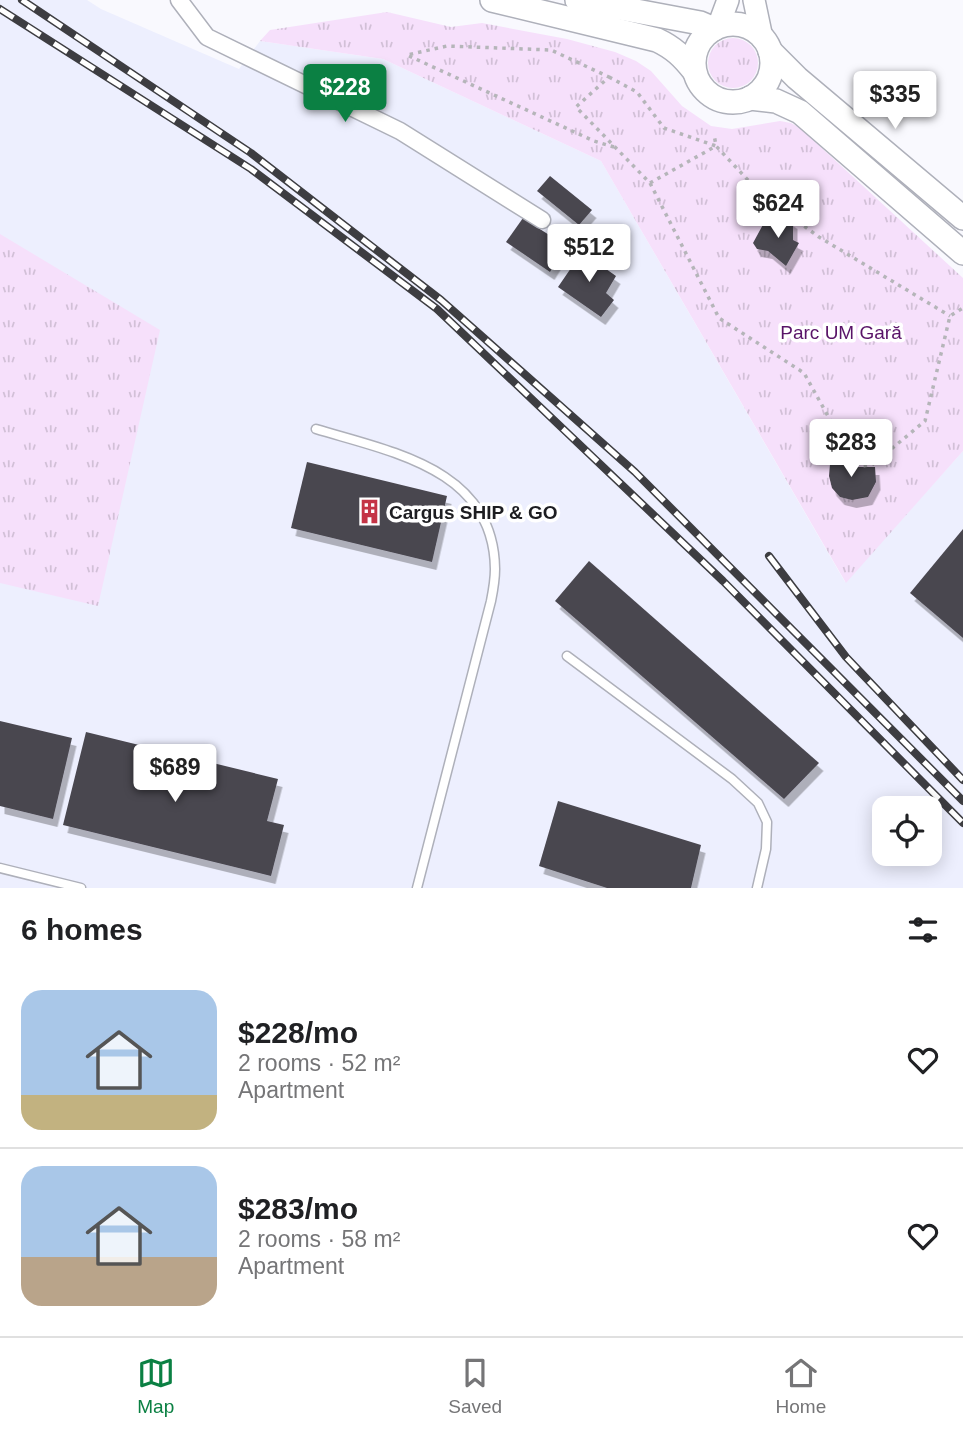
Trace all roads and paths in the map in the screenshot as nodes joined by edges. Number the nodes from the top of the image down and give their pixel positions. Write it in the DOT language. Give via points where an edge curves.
graph roads {
  1 [pos="178,0"];
  2 [pos="492,0"];
  3 [pos="577,0"];
  4 [pos="728,0"];
  5 [pos="754,0"];
  6 [pos="716,28"];
  7 [pos="766,45"];
  8 [pos="694,71"];
  9 [pos="608,77"];
  10 [pos="750,98"];
  11 [pos="714,134"];
  12 [pos="716,146"];
  13 [pos="614,147"];
  14 [pos="650,183"];
  15 [pos="963,218"];
  16 [pos="542,220"];
  17 [pos="963,253"];
  18 [pos="963,308"];
  19 [pos="950,316"];
  20 [pos="316,429"];
  21 [pos="567,656"];
  22 [pos="0,868"];
  23 [pos="81,888"];
  24 [pos="417,888"];
  25 [pos="757,888"];
  1 -- 16 [label="street" via="207,37 400,131"];
  2 -- 8 [label="main road" via="657,40 681,55"];
  3 -- 6 [label="main road"];
  4 -- 6 [label="street"];
  5 -- 7 [label="street"];
  6 -- 7 [label="main road" via="744,26"];
  6 -- 8 [label="main road" via="695,51"];
  7 -- 10 [label="main road" via="771,73"];
  7 -- 15 [label="main road" via="797,78"];
  8 -- 10 [label="main road" via="703,89 720,100"];
  9 -- 12 [label="path" via="637,92 664,128"];
  9 -- 13 [label="path" via="576,107"];
  9 -- 13 [label="path" via="551,50 447,47 407,54"];
  10 -- 17 [label="main road" via="776,101 800,111"];
  11 -- 12 [label="path"];
  12 -- 14 [label="path"];
  12 -- 19 [label="path" via="763,196 819,237"];
  13 -- 14 [label="path"];
  14 -- 19 [label="path" via="719,318 804,373 859,466 872,465 925,421"];
  18 -- 19 [label="path"];
  20 -- 24 [label="lane" via="412,458 446,476 480,511 491,535 495,569 491,601"];
  21 -- 25 [label="lane" via="758,803 768,822"];
  22 -- 23 [label="lane"];
}
